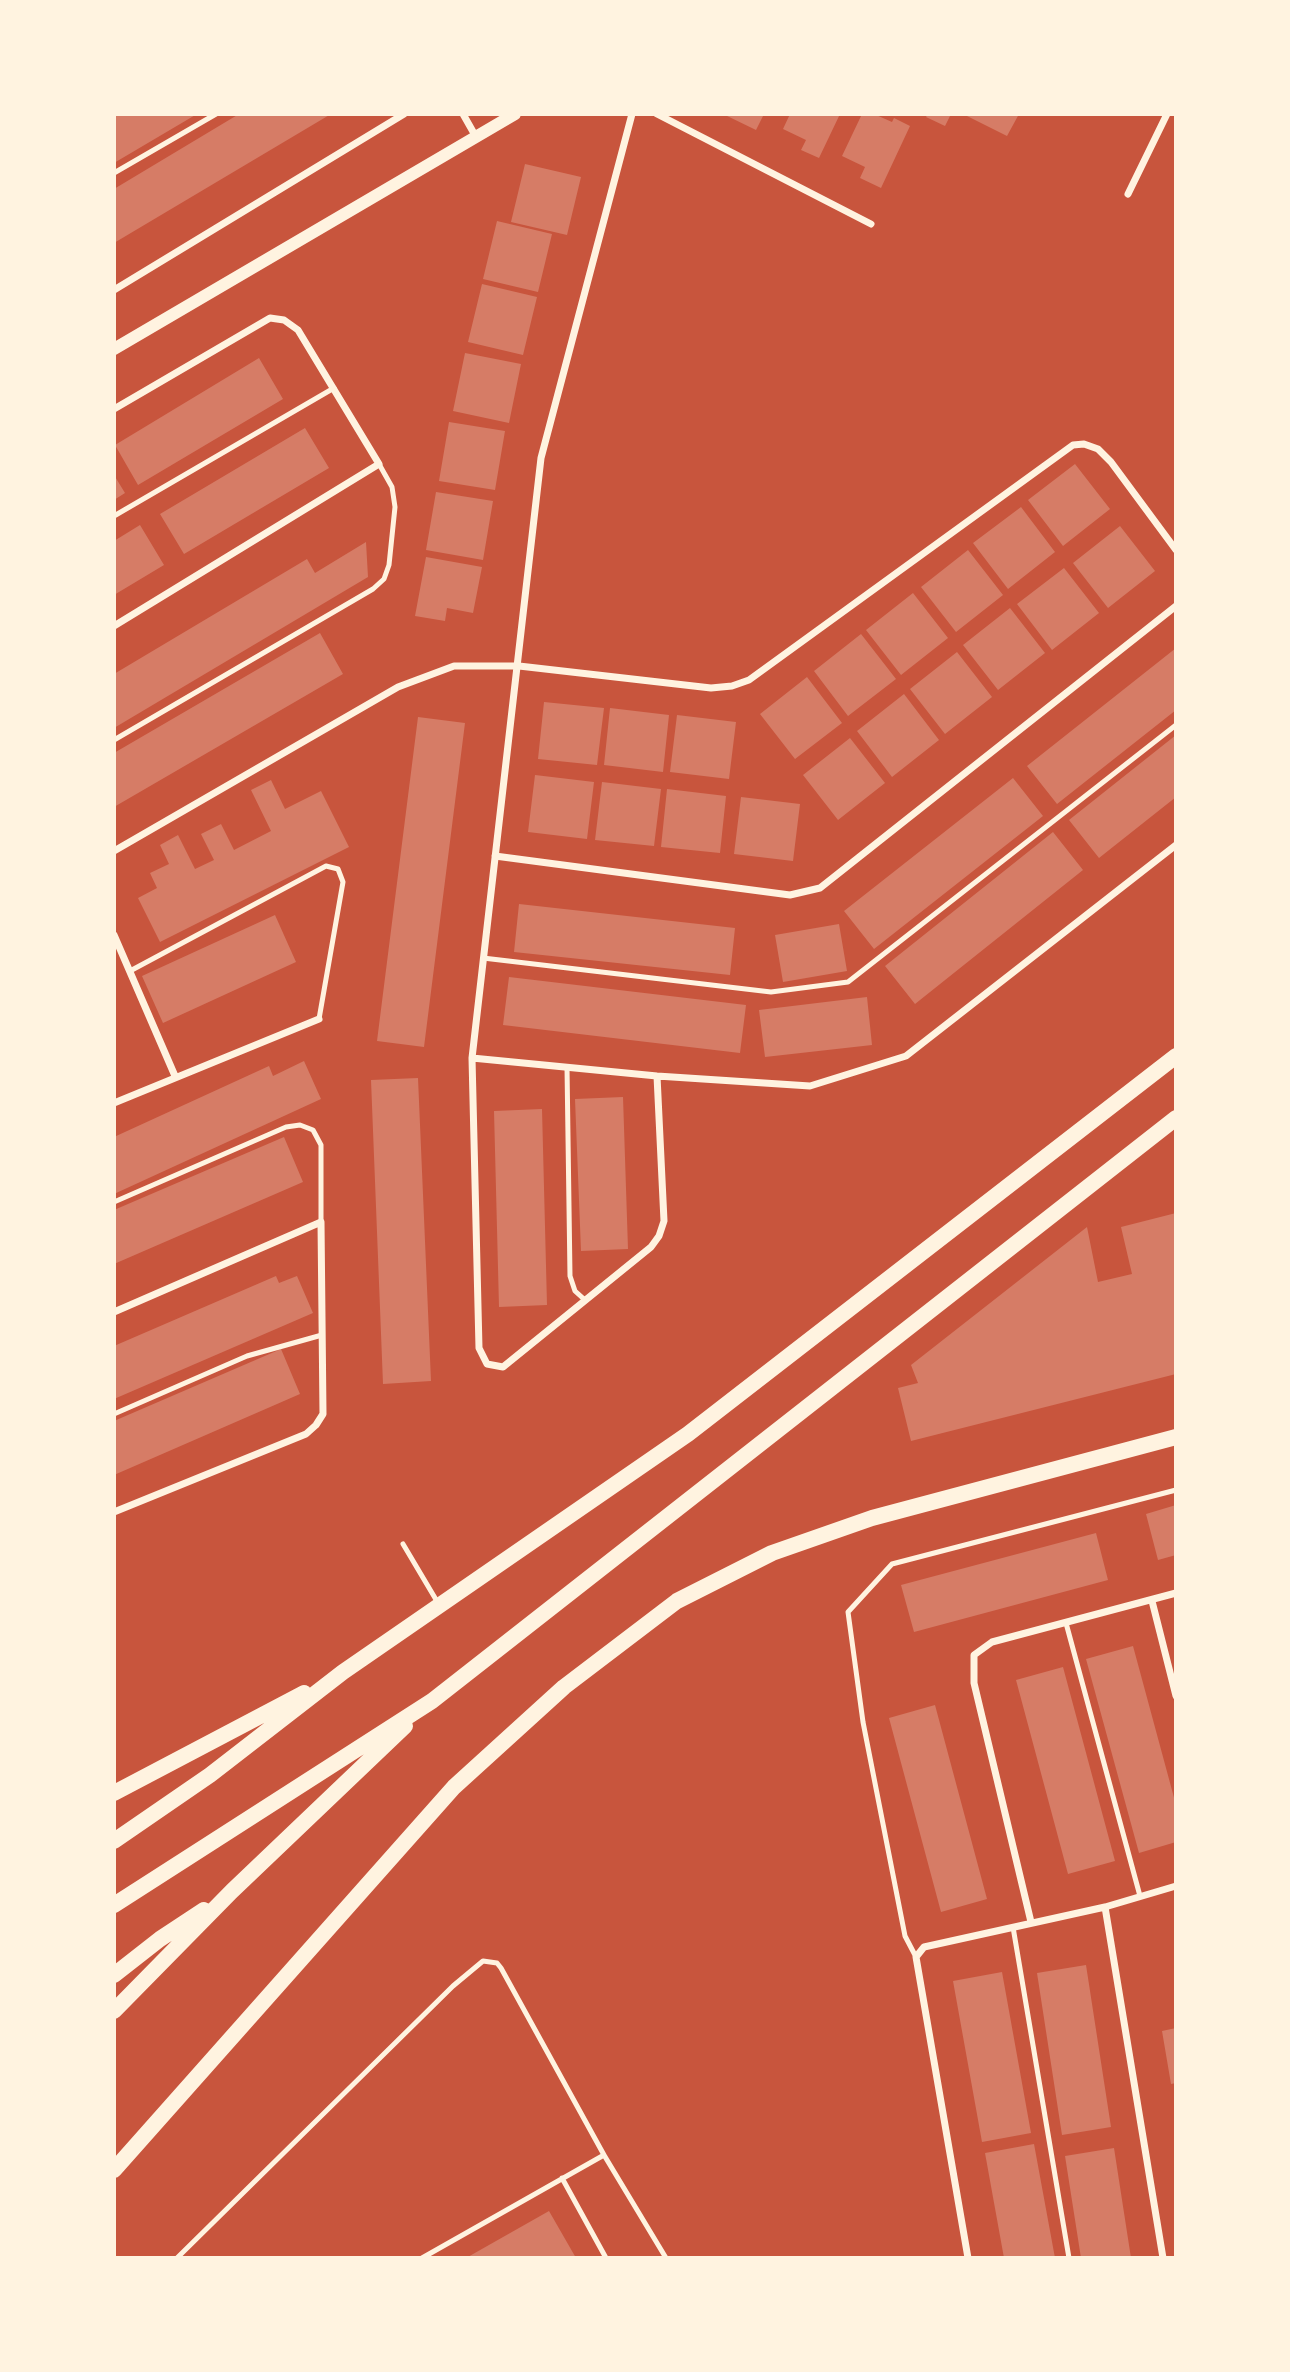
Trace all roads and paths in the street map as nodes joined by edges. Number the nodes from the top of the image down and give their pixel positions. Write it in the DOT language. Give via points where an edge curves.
graph roads {
  1 [pos="216,114"];
  2 [pos="404,114"];
  3 [pos="463,114"];
  4 [pos="515,114"];
  5 [pos="632,114"];
  6 [pos="657,114"];
  7 [pos="1167,114"];
  8 [pos="476,137"];
  9 [pos="114,173"];
  10 [pos="1128,194"];
  11 [pos="871,224"];
  12 [pos="114,290"];
  13 [pos="114,349"];
  14 [pos="334,388"];
  15 [pos="114,409"];
  16 [pos="379,464"];
  17 [pos="114,516"];
  18 [pos="1176,550"];
  19 [pos="1176,606"];
  20 [pos="114,625"];
  21 [pos="519,666"];
  22 [pos="1176,725"];
  23 [pos="114,740"];
  24 [pos="1176,845"];
  25 [pos="114,851"];
  26 [pos="495,856"];
  27 [pos="114,935"];
  28 [pos="483,958"];
  29 [pos="130,971"];
  30 [pos="319,1019"];
  31 [pos="1176,1056"];
  32 [pos="472,1058"];
  33 [pos="567,1067"];
  34 [pos="175,1076"];
  35 [pos="657,1076"];
  36 [pos="114,1103"];
  37 [pos="1176,1118"];
  38 [pos="114,1202"];
  39 [pos="321,1222"];
  40 [pos="584,1300"];
  41 [pos="114,1311"];
  42 [pos="322,1335"];
  43 [pos="114,1414"];
  44 [pos="1176,1437"];
  45 [pos="1176,1490"];
  46 [pos="114,1512"];
  47 [pos="403,1544"];
  48 [pos="1176,1593"];
  49 [pos="1152,1601"];
  50 [pos="440,1605"];
  51 [pos="1066,1623"];
  52 [pos="344,1672"];
  53 [pos="1176,1696"];
  54 [pos="432,1701"];
  55 [pos="174,1763"];
  56 [pos="114,1784"];
  57 [pos="114,1793"];
  58 [pos="114,1841"];
  59 [pos="1176,1886"];
  60 [pos="232,1891"];
  61 [pos="1140,1896"];
  62 [pos="114,1905"];
  63 [pos="1105,1907"];
  64 [pos="1031,1922"];
  65 [pos="1013,1926"];
  66 [pos="918,1954"];
  67 [pos="114,1975"];
  68 [pos="114,2011"];
  69 [pos="604,2154"];
  70 [pos="114,2170"];
  71 [pos="562,2178"];
  72 [pos="177,2258"];
  73 [pos="422,2258"];
  74 [pos="606,2258"];
  75 [pos="666,2258"];
  76 [pos="968,2258"];
  77 [pos="1069,2258"];
  78 [pos="1163,2258"];
  1 -- 9 [label="lane"];
  2 -- 12 [label="street"];
  3 -- 8 [label="street"];
  4 -- 8 [label="street"];
  5 -- 21 [label="street" via="541,458"];
  6 -- 11 [label="street"];
  7 -- 10 [label="street"];
  8 -- 13 [label="street"];
  14 -- 15 [label="street" via="298,330 285,320 270,318"];
  14 -- 16 [label="street"];
  14 -- 17 [label="lane"];
  16 -- 20 [label="street"];
  16 -- 23 [label="lane" via="392,487 395,507 384,579"];
  18 -- 21 [label="street" via="1111,462 1084,443 1073,445 749,680 712,688"];
  19 -- 26 [label="street" via="820,888 790,895"];
  21 -- 25 [label="street" via="453,666 398,687"];
  21 -- 26 [label="street"];
  22 -- 28 [label="lane" via="848,982 771,992"];
  24 -- 35 [label="street" via="906,1056 810,1086"];
  26 -- 28 [label="street"];
  27 -- 29 [label="street"];
  28 -- 32 [label="street"];
  29 -- 30 [label="lane" via="326,866 338,869 343,883"];
  29 -- 34 [label="street"];
  30 -- 34 [label="street"];
  31 -- 50 [label="main road" via="688,1434"];
  32 -- 33 [label="street"];
  32 -- 40 [label="street" via="479,1348 487,1364 503,1367"];
  33 -- 35 [label="street"];
  33 -- 40 [label="lane" via="570,1276"];
  34 -- 36 [label="street"];
  35 -- 40 [label="street" via="664,1221 651,1247"];
  37 -- 54 [label="main road"];
  38 -- 39 [label="lane" via="286,1127 300,1125 313,1130 321,1145"];
  39 -- 41 [label="street"];
  39 -- 42 [label="street"];
  42 -- 43 [label="lane" via="247,1356"];
  42 -- 46 [label="street" via="323,1414 306,1434"];
  44 -- 70 [label="main road" via="872,1518 772,1553 677,1601 564,1686 454,1787"];
  45 -- 66 [label="lane" via="892,1564 848,1612 863,1722 905,1936"];
  47 -- 50 [label="lane"];
  48 -- 49 [label="street"];
  49 -- 51 [label="street"];
  49 -- 53 [label="street"];
  50 -- 52 [label="main road"];
  51 -- 61 [label="lane"];
  51 -- 64 [label="street" via="992,1642 974,1655 974,1683"];
  52 -- 55 [label="main road"];
  52 -- 58 [label="main road" via="210,1775"];
  54 -- 60 [label="main road"];
  54 -- 62 [label="main road"];
  55 -- 56 [label="main road"];
  55 -- 57 [label="main road"];
  59 -- 61 [label="street"];
  60 -- 67 [label="main road"];
  60 -- 68 [label="main road"];
  61 -- 63 [label="street"];
  63 -- 64 [label="street"];
  63 -- 78 [label="street"];
  64 -- 65 [label="street"];
  65 -- 66 [label="street"];
  65 -- 77 [label="lane"];
  66 -- 76 [label="street"];
  69 -- 71 [label="lane"];
  69 -- 72 [label="lane" via="497,1963 483,1961"];
  69 -- 75 [label="lane"];
  71 -- 73 [label="lane"];
  71 -- 74 [label="lane"];
}
